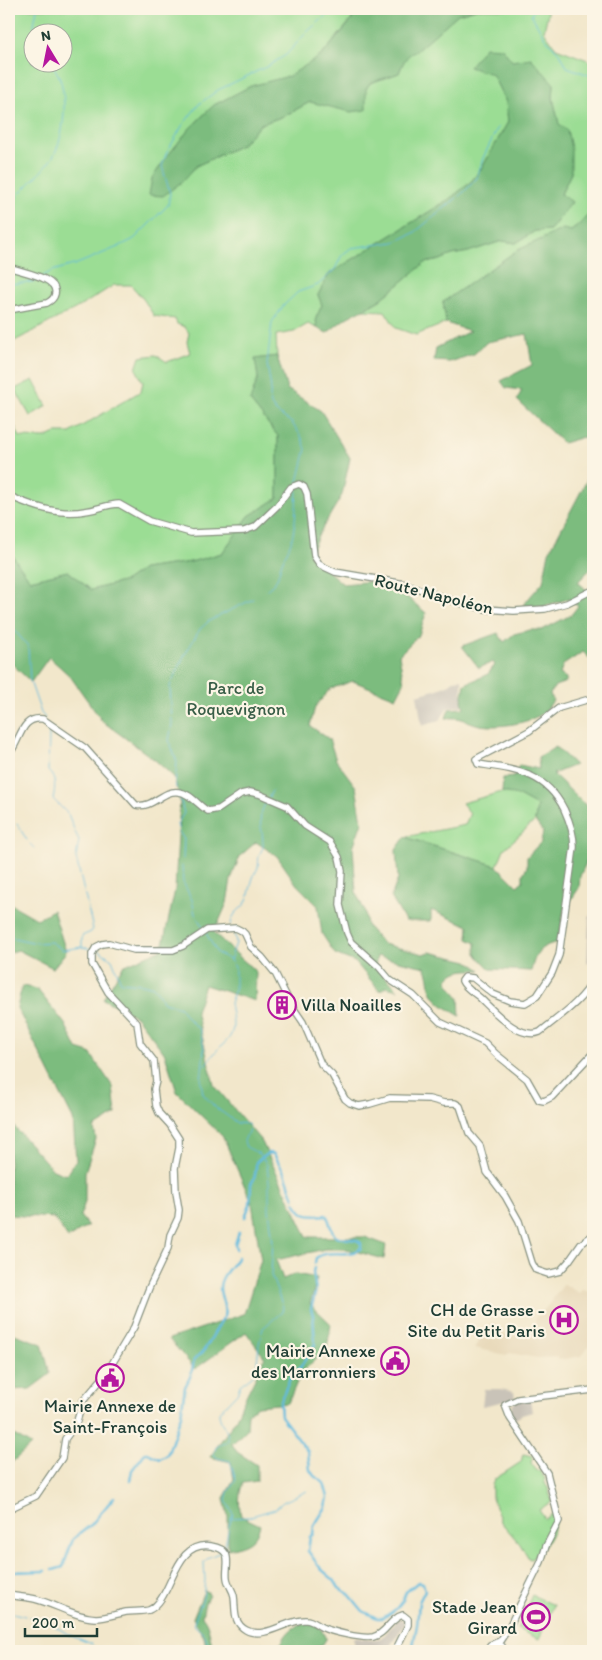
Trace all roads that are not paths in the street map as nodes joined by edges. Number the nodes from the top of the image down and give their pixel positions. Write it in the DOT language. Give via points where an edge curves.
graph roads {
  1 [pos="9,267"];
  2 [pos="9,310"];
  3 [pos="9,496"];
  4 [pos="593,590"];
  5 [pos="593,698"];
  6 [pos="9,754"];
  7 [pos="593,980"];
  8 [pos="593,1053"];
  9 [pos="593,1235"];
  10 [pos="593,1390"];
  11 [pos="9,1509"];
  12 [pos="9,1595"];
  13 [pos="500,1647"];
  14 [pos="395,1651"];
  15 [pos="486,1651"];
  1 -- 2 [label="main road" via="52,283 55,293 50,301"];
  3 -- 4 [label="main road, Route Napoléon" via="42,508 69,512 120,504 149,521 196,534 251,529 277,506 290,487 299,484 307,494 314,556 319,564 332,571 405,584 456,602 501,611 545,609 567,603"];
  5 -- 7 [label="main road" via="561,707 529,731 476,760 479,764 498,766 540,780 554,793 570,821 574,856 557,961 540,994 525,1002 510,1001 490,992 473,978 466,977 462,981 492,1012 532,1034 540,1032 576,1001"];
  6 -- 8 [label="main road" via="23,726 37,718 85,748 136,805 142,807 177,792 208,811 219,809 244,792 254,792 278,801 334,848 341,864 340,905 351,942 440,1022 485,1043 527,1079 542,1101 552,1097"];
  9 -- 11 [label="main road" via="581,1244 560,1270 544,1274 534,1267 520,1223 488,1172 480,1146 468,1133 462,1109 457,1104 432,1099 390,1098 359,1106 345,1100 332,1075 320,1061 303,1022 275,973 242,931 236,928 207,930 173,950 134,950 102,944 96,947 91,957 92,964 105,988 138,1023 140,1043 154,1062 156,1106 180,1143 175,1168 180,1210 168,1248 134,1327 102,1379 83,1401 76,1424 66,1439 62,1458 41,1490"];
  10 -- 13 [label="main road" via="518,1399 509,1407 510,1418 548,1473 559,1521"];
  12 -- 14 [label="main road" via="33,1598 87,1617 100,1618 146,1610 156,1604 190,1551 208,1546 222,1552 228,1561 227,1580 234,1596 236,1619 247,1630 266,1631 306,1620 334,1631 370,1637 382,1633 403,1615 408,1619 408,1625"];
  13 -- 15 [label="main road" via="489,1646"];
}
